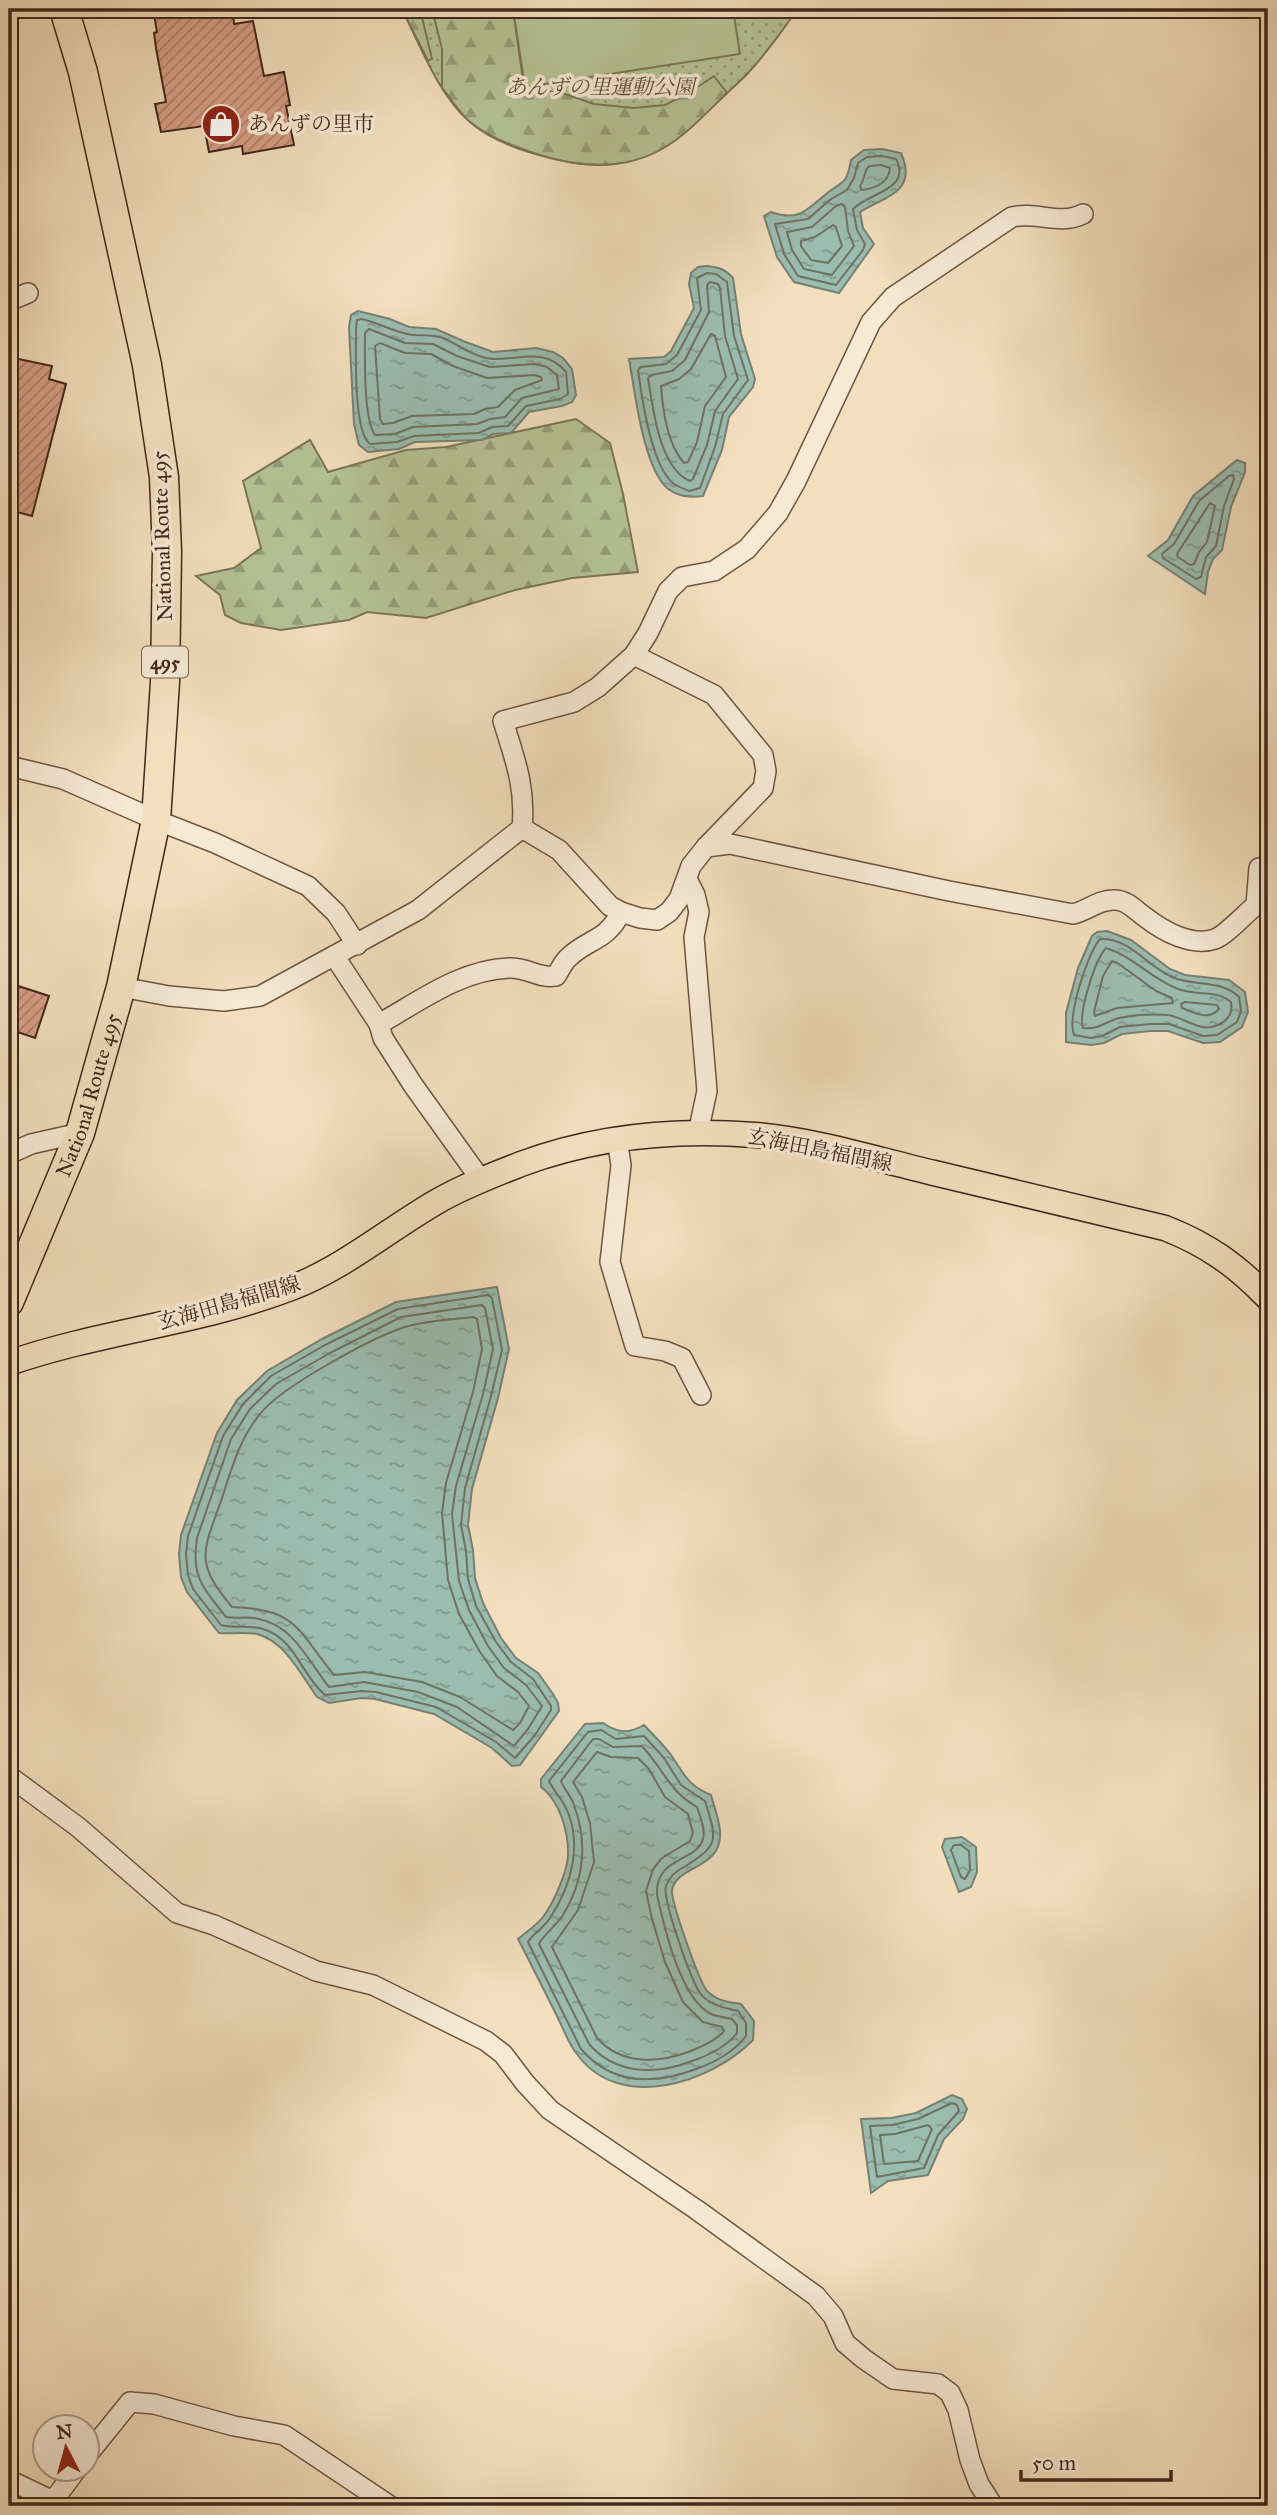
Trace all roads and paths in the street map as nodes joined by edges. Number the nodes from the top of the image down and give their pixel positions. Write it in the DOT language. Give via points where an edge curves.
graph roads {
  1 [pos="64,9"];
  2 [pos="1083,214"];
  3 [pos="28,293"];
  4 [pos="9,301"];
  5 [pos="634,655"];
  6 [pos="9,766"];
  7 [pos="156,820"];
  8 [pos="522,828"];
  9 [pos="706,847"];
  10 [pos="1268,867"];
  11 [pos="687,879"];
  12 [pos="621,912"];
  13 [pos="357,945"];
  14 [pos="335,957"];
  15 [pos="121,987"];
  16 [pos="379,1024"];
  17 [pos="80,1133"];
  18 [pos="698,1133"];
  19 [pos="617,1139"];
  20 [pos="10,1151"];
  21 [pos="481,1180"];
  22 [pos="1268,1298"];
  23 [pos="9,1302"];
  24 [pos="9,1363"];
  25 [pos="701,1395"];
  26 [pos="9,1776"];
  27 [pos="102,2437"];
  28 [pos="9,2480"];
  29 [pos="65,2484"];
  30 [pos="390,2506"];
  31 [pos="993,2506"];
  1 -- 7 [label="highway, National Route 495 / 495" via="83,72 147,365 164,477 165,682"];
  2 -- 5 [label="street" via="1062,221 1027,213 1013,217 893,297 871,322 778,513 747,549 714,571 682,577 668,591"];
  3 -- 4 [label="street"];
  5 -- 8 [label="street" via="574,702 503,721 522,784"];
  5 -- 9 [label="street" via="714,695 763,755 762,788"];
  6 -- 7 [label="street" via="63,779"];
  7 -- 13 [label="street" via="308,886 336,913"];
  7 -- 15 [label="highway, National Route 495 / 495"];
  8 -- 12 [label="street" via="559,850 610,906"];
  8 -- 13 [label="street" via="418,911"];
  9 -- 10 [label="street" via="730,844 1073,914 1114,899 1169,933 1197,941 1216,939 1256,905 1259,868"];
  9 -- 11 [label="street"];
  11 -- 12 [label="street" via="674,905 657,920"];
  11 -- 18 [label="street" via="699,912 694,937 707,1091"];
  12 -- 16 [label="street" via="614,926 567,959 556,976 545,978 513,967 487,969 463,976"];
  13 -- 14 [label="street"];
  14 -- 15 [label="street" via="260,996 224,1001"];
  14 -- 16 [label="street"];
  15 -- 17 [label="highway, National Route 495 / 495"];
  16 -- 21 [label="street" via="413,1085"];
  17 -- 20 [label="street"];
  17 -- 23 [label="highway, National Route 495 / 495"];
  18 -- 19 [label="main road, 玄海田島福間線"];
  18 -- 22 [label="main road, 玄海田島福間線" via="758,1135 819,1146 1165,1228 1222,1256"];
  19 -- 21 [label="main road, 玄海田島福間線" via="576,1147"];
  19 -- 25 [label="street" via="621,1165 610,1262 635,1346 682,1358"];
  21 -- 24 [label="main road, 玄海田島福間線" via="291,1288"];
  26 -- 31 [label="street" via="78,1827 177,1913 316,1971 373,1985 486,2041 503,2054 550,2110 816,2296 845,2343 864,2359 893,2379 938,2384 950,2393 979,2484"];
  27 -- 30 [label="street" via="130,2402 284,2435"];
  28 -- 29 [label="street" via="52,2501"];
}
